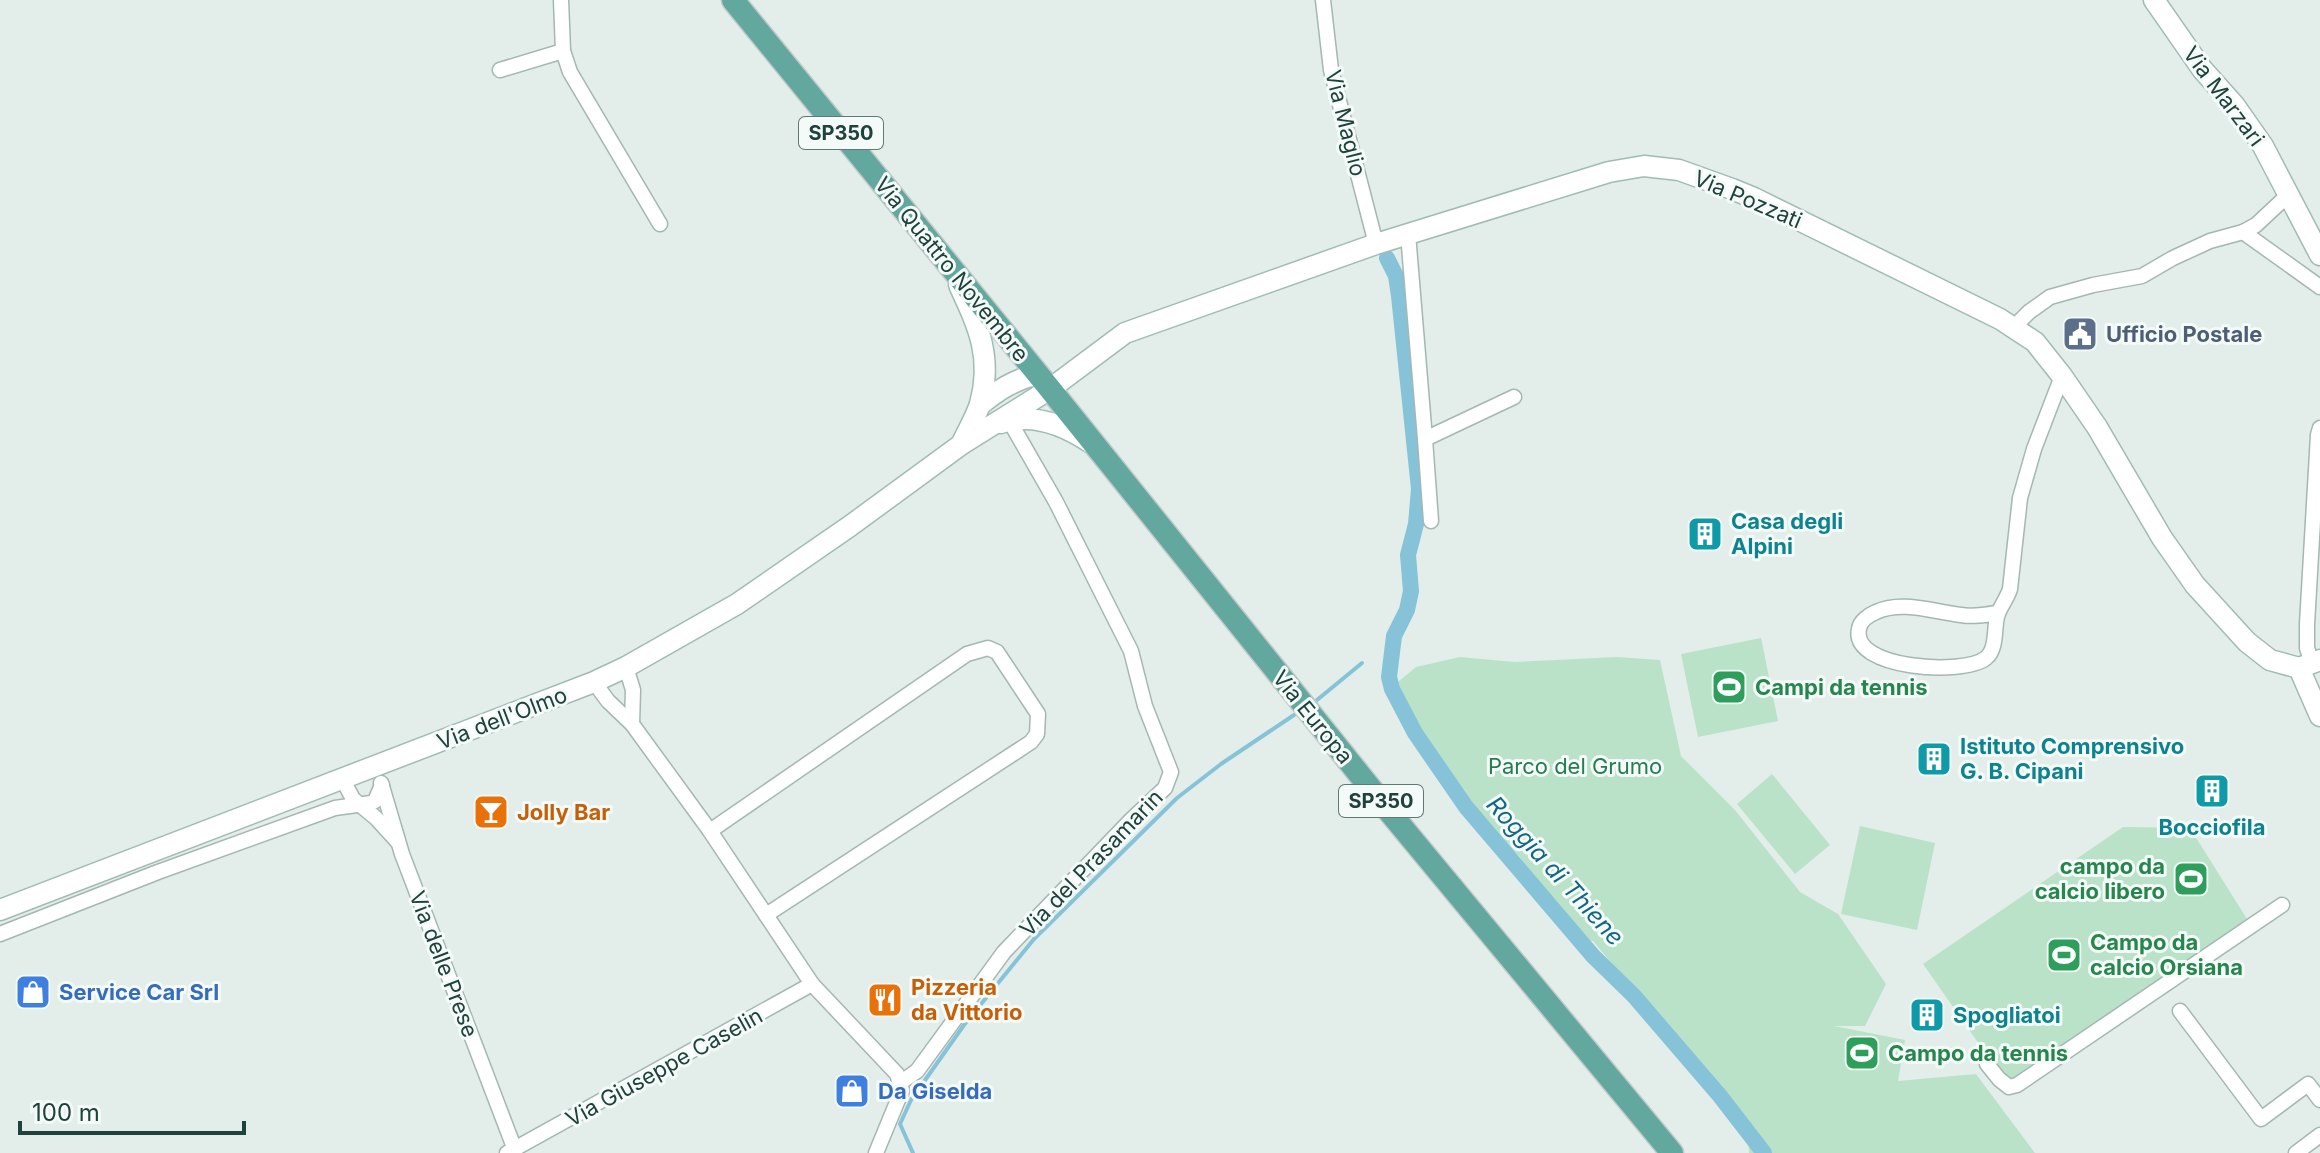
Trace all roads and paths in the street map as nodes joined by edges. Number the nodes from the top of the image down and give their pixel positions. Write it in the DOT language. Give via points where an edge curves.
graph roads {
  1 [pos="561,0"];
  2 [pos="733,0"];
  3 [pos="1323,0"];
  4 [pos="2154,0"];
  5 [pos="563,51"];
  6 [pos="500,70"];
  7 [pos="2288,195"];
  8 [pos="660,224"];
  9 [pos="2243,232"];
  10 [pos="1408,234"];
  11 [pos="1376,244"];
  12 [pos="2320,255"];
  13 [pos="950,267"];
  14 [pos="2320,287"];
  15 [pos="2014,327"];
  16 [pos="2062,376"];
  17 [pos="1044,381"];
  18 [pos="1514,397"];
  19 [pos="980,405"];
  20 [pos="1009,420"];
  21 [pos="989,427"];
  22 [pos="2320,428"];
  23 [pos="1425,439"];
  24 [pos="962,444"];
  25 [pos="1094,445"];
  26 [pos="1431,521"];
  27 [pos="1997,613"];
  28 [pos="2310,664"];
  29 [pos="626,667"];
  30 [pos="594,682"];
  31 [pos="2320,716"];
  32 [pos="632,724"];
  33 [pos="379,776"];
  34 [pos="343,780"];
  35 [pos="358,805"];
  36 [pos="710,831"];
  37 [pos="397,841"];
  38 [pos="2282,905"];
  39 [pos="0,910"];
  40 [pos="766,915"];
  41 [pos="0,934"];
  42 [pos="812,984"];
  43 [pos="2180,1011"];
  44 [pos="1987,1064"];
  45 [pos="2314,1079"];
  46 [pos="900,1083"];
  47 [pos="2320,1100"];
  48 [pos="2320,1135"];
  49 [pos="511,1151"];
  50 [pos="876,1153"];
  51 [pos="1672,1153"];
  52 [pos="2296,1153"];
  1 -- 5 [label="street"];
  2 -- 13 [label="main road, Via Quattro Novembre / SP350"];
  3 -- 11 [label="street, Via Maglio" via="1331,70"];
  4 -- 7 [label="street, Via Marzari" via="2263,146"];
  5 -- 6 [label="street"];
  5 -- 8 [label="street" via="570,72"];
  7 -- 9 [label="street"];
  7 -- 12 [label="street, Via Marzari"];
  9 -- 14 [label="street"];
  9 -- 15 [label="street" via="2210,241 2142,276 2050,297"];
  10 -- 11 [label="street, Via Pozzati"];
  10 -- 15 [label="street, Via Pozzati" via="1609,172 1644,166 1679,170 1754,198"];
  10 -- 23 [label="street"];
  11 -- 17 [label="street, Via Pozzati" via="1125,333"];
  13 -- 17 [label="main road, Via Quattro Novembre / SP350"];
  13 -- 19 [label="street, Via dell'Olmo" via="983,346 987,369"];
  15 -- 16 [label="street, Via Pozzati" via="2035,342"];
  16 -- 27 [label="street" via="2020,498 2010,589"];
  16 -- 28 [label="street, Via Pozzati" via="2195,585 2270,660"];
  17 -- 19 [label="street, Via dell'Olmo" via="1019,378"];
  17 -- 21 [label="street, Via dell'Olmo"];
  17 -- 25 [label="main road, Via Europa / SP350"];
  18 -- 23 [label="street"];
  19 -- 24 [label="street, Via dell'Olmo"];
  20 -- 21 [label="street, Via dell'Olmo"];
  20 -- 25 [label="street, Via dell'Olmo" via="1062,425"];
  20 -- 46 [label="street, Via del Prasamarin" via="1131,651 1154,734 1169,761 1170,779 1004,952 917,1071"];
  21 -- 24 [label="street, Via dell'Olmo"];
  22 -- 28 [label="street" via="2307,624"];
  23 -- 26 [label="street"];
  24 -- 29 [label="street, Via dell'Olmo" via="737,604"];
  25 -- 51 [label="main road, Via Europa / SP350"];
  27 -- 27 [label="street" via="1968,616 1888,608 1863,620 1859,637 1867,651 1888,660 1967,666 1986,658 1993,648"];
  28 -- 31 [label="street"];
  29 -- 30 [label="street, Via dell'Olmo"];
  29 -- 32 [label="street" via="633,690"];
  30 -- 32 [label="street"];
  30 -- 33 [label="street, Via dell'Olmo"];
  32 -- 36 [label="street"];
  33 -- 34 [label="street, Via dell'Olmo"];
  33 -- 35 [label="street" via="375,801"];
  33 -- 37 [label="street, Via delle Prese"];
  34 -- 35 [label="street"];
  34 -- 39 [label="street, Via dell'Olmo"];
  35 -- 37 [label="street"];
  35 -- 41 [label="street" via="320,813"];
  36 -- 40 [label="street"];
  36 -- 40 [label="street" via="967,654 988,648 997,652 1038,714 1031,742"];
  37 -- 49 [label="street, Via delle Prese"];
  38 -- 44 [label="street" via="2017,1085 2009,1087"];
  40 -- 42 [label="street"];
  42 -- 46 [label="street"];
  42 -- 49 [label="street, Via Giuseppe Caselin"];
  43 -- 45 [label="street" via="2261,1119"];
  45 -- 47 [label="street"];
  46 -- 50 [label="street" via="898,1102"];
  48 -- 52 [label="street"];
}
